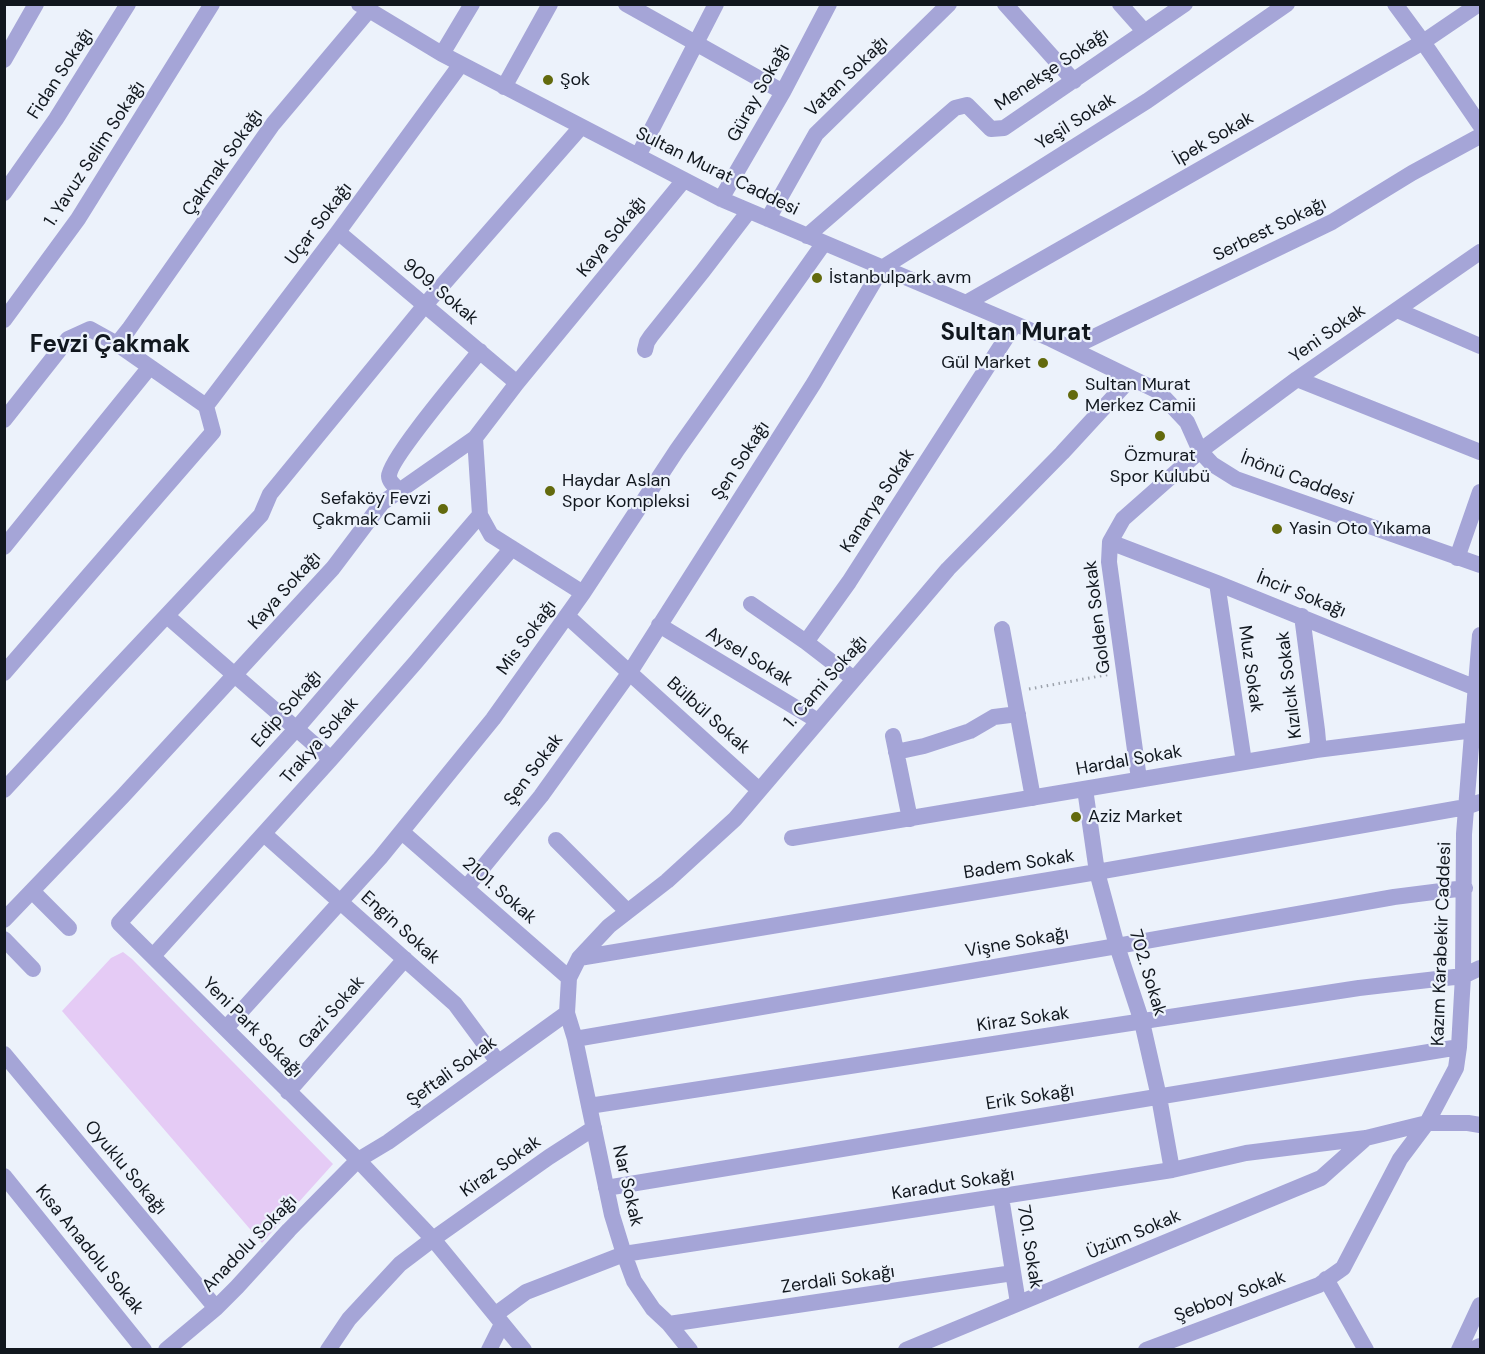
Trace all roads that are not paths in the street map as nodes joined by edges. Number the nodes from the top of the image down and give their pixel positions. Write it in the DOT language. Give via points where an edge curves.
graph roads {
  1 [pos="36,4"];
  2 [pos="128,4"];
  3 [pos="212,4"];
  4 [pos="472,4"];
  5 [pos="550,4"];
  6 [pos="626,4"];
  7 [pos="716,4"];
  8 [pos="829,4"];
  9 [pos="949,4"];
  10 [pos="1005,4"];
  11 [pos="1120,4"];
  12 [pos="1185,4"];
  13 [pos="1287,4"];
  14 [pos="1395,4"];
  15 [pos="1479,4"];
  16 [pos="364,8"];
  17 [pos="1144,31"];
  18 [pos="1424,42"];
  19 [pos="696,43"];
  20 [pos="442,54"];
  21 [pos="4,60"];
  22 [pos="461,64"];
  23 [pos="1074,81"];
  24 [pos="504,87"];
  25 [pos="783,92"];
  26 [pos="1480,125"];
  27 [pos="582,127"];
  28 [pos="1480,136"];
  29 [pos="638,156"];
  30 [pos="684,180"];
  31 [pos="4,193"];
  32 [pos="721,199"];
  33 [pos="749,211"];
  34 [pos="768,219"];
  35 [pos="338,232"];
  36 [pos="807,236"];
  37 [pos="824,243"];
  38 [pos="1480,252"];
  39 [pos="882,268"];
  40 [pos="966,303"];
  41 [pos="425,305"];
  42 [pos="1397,310"];
  43 [pos="4,320"];
  44 [pos="1015,324"];
  45 [pos="117,344"];
  46 [pos="1480,346"];
  47 [pos="1071,348"];
  48 [pos="645,350"];
  49 [pos="480,351"];
  50 [pos="149,368"];
  51 [pos="1131,378"];
  52 [pos="1297,379"];
  53 [pos="517,383"];
  54 [pos="206,406"];
  55 [pos="4,420"];
  56 [pos="475,438"];
  57 [pos="1200,452"];
  58 [pos="1480,452"];
  59 [pos="400,491"];
  60 [pos="1480,492"];
  61 [pos="480,515"];
  62 [pos="6,542"];
  63 [pos="1110,542"];
  64 [pos="512,548"];
  65 [pos="1457,558"];
  66 [pos="1480,565"];
  67 [pos="1218,583"];
  68 [pos="583,593"];
  69 [pos="752,604"];
  70 [pos="167,616"];
  71 [pos="567,616"];
  72 [pos="1302,616"];
  73 [pos="659,626"];
  74 [pos="1002,629"];
  75 [pos="1480,635"];
  76 [pos="806,642"];
  77 [pos="1479,663"];
  78 [pos="630,672"];
  79 [pos="4,674"];
  80 [pos="236,674"];
  81 [pos="854,679"];
  82 [pos="1476,688"];
  83 [pos="1018,714"];
  84 [pos="818,721"];
  85 [pos="297,728"];
  86 [pos="1474,730"];
  87 [pos="1316,750"];
  88 [pos="331,759"];
  89 [pos="1244,762"];
  90 [pos="1139,779"];
  91 [pos="1085,789"];
  92 [pos="4,790"];
  93 [pos="759,790"];
  94 [pos="1033,798"];
  95 [pos="1473,805"];
  96 [pos="910,819"];
  97 [pos="402,832"];
  98 [pos="264,834"];
  99 [pos="792,838"];
  100 [pos="556,840"];
  101 [pos="1097,872"];
  102 [pos="466,888"];
  103 [pos="1465,888"];
  104 [pos="32,891"];
  105 [pos="341,902"];
  106 [pos="627,912"];
  107 [pos="4,920"];
  108 [pos="119,923"];
  109 [pos="69,928"];
  110 [pos="4,939"];
  111 [pos="1117,946"];
  112 [pos="153,956"];
  113 [pos="579,958"];
  114 [pos="405,959"];
  115 [pos="1480,968"];
  116 [pos="33,969"];
  117 [pos="1463,976"];
  118 [pos="569,978"];
  119 [pos="567,1013"];
  120 [pos="1142,1022"];
  121 [pos="226,1028"];
  122 [pos="575,1039"];
  123 [pos="1460,1047"];
  124 [pos="4,1054"];
  125 [pos="498,1062"];
  126 [pos="288,1092"];
  127 [pos="1159,1097"];
  128 [pos="589,1106"];
  129 [pos="1427,1124"];
  130 [pos="1480,1125"];
  131 [pos="594,1128"];
  132 [pos="1366,1138"];
  133 [pos="357,1160"];
  134 [pos="1172,1170"];
  135 [pos="4,1176"];
  136 [pos="606,1188"];
  137 [pos="1002,1197"];
  138 [pos="433,1239"];
  139 [pos="624,1254"];
  140 [pos="1013,1273"];
  141 [pos="1326,1279"];
  142 [pos="1018,1304"];
  143 [pos="1480,1305"];
  144 [pos="216,1308"];
  145 [pos="499,1319"];
  146 [pos="669,1324"];
  147 [pos="1480,1346"];
  148 [pos="144,1350"];
  149 [pos="165,1350"];
  150 [pos="328,1350"];
  151 [pos="489,1350"];
  152 [pos="524,1350"];
  153 [pos="690,1350"];
  154 [pos="906,1350"];
  155 [pos="1146,1350"];
  156 [pos="1366,1350"];
  157 [pos="1459,1350"];
  158 [pos="1472,1350"];
  1 -- 21 [label="street"];
  2 -- 31 [label="street, Fidan Sokağı"];
  3 -- 43 [label="street, 1. Yavuz Selim Sokağı" via="78,219"];
  4 -- 20 [label="street"];
  5 -- 24 [label="street"];
  6 -- 19 [label="street"];
  7 -- 19 [label="street"];
  8 -- 25 [label="street, Güray Sokağı"];
  9 -- 34 [label="street, Vatan Sokağı" via="816,134"];
  10 -- 23 [label="street"];
  11 -- 17 [label="street"];
  12 -- 17 [label="street, Menekşe Sokağı"];
  13 -- 39 [label="street, Yeşil Sokak" via="1147,100"];
  14 -- 18 [label="street"];
  15 -- 18 [label="street, İpek Sokak"];
  16 -- 20 [label="street, Sultan Murat Caddesi"];
  16 -- 45 [label="street, Çakmak Sokağı" via="273,124"];
  17 -- 23 [label="street, Menekşe Sokağı"];
  18 -- 26 [label="street"];
  18 -- 40 [label="street, İpek Sokak"];
  19 -- 25 [label="street"];
  19 -- 29 [label="street"];
  20 -- 22 [label="street, Sultan Murat Caddesi"];
  22 -- 24 [label="street, Sultan Murat Caddesi"];
  22 -- 35 [label="street, Uçar Sokağı"];
  23 -- 36 [label="street, Menekşe Sokağı" via="1004,128 991,129 967,105 955,108"];
  24 -- 27 [label="street, Sultan Murat Caddesi"];
  25 -- 32 [label="street, Güray Sokağı"];
  27 -- 29 [label="street, Sultan Murat Caddesi"];
  27 -- 41 [label="street"];
  28 -- 47 [label="street, Serbest Sokağı" via="1332,222"];
  29 -- 30 [label="street, Sultan Murat Caddesi"];
  30 -- 32 [label="street, Sultan Murat Caddesi"];
  30 -- 53 [label="street, Kaya Sokağı"];
  32 -- 33 [label="street, Sultan Murat Caddesi"];
  33 -- 34 [label="street, Sultan Murat Caddesi"];
  33 -- 48 [label="street" via="651,336"];
  34 -- 36 [label="street, Sultan Murat Caddesi"];
  35 -- 41 [label="street, 909. Sokak"];
  35 -- 54 [label="street, Uçar Sokağı"];
  36 -- 37 [label="street, Sultan Murat Caddesi"];
  37 -- 39 [label="street, Sultan Murat Caddesi"];
  37 -- 68 [label="street, Mis Sokağı" via="677,450"];
  38 -- 42 [label="street, Yeni Sokak"];
  39 -- 40 [label="street, Sultan Murat Caddesi"];
  39 -- 73 [label="street, Şen Sokağı" via="814,383"];
  40 -- 44 [label="street, Sultan Murat Caddesi"];
  41 -- 49 [label="street, 909. Sokak"];
  41 -- 70 [label="street" via="270,494 261,515"];
  42 -- 46 [label="street"];
  42 -- 52 [label="street, Yeni Sokak"];
  44 -- 47 [label="street, Sultan Murat Caddesi"];
  44 -- 76 [label="street, Kanarya Sokak"];
  45 -- 50 [label="street"];
  45 -- 55 [label="street" via="90,329 68,339"];
  47 -- 51 [label="street, İnönü Caddesi"];
  49 -- 53 [label="street, 909. Sokak"];
  49 -- 59 [label="street" via="394,463 389,476"];
  50 -- 54 [label="street"];
  50 -- 62 [label="street"];
  51 -- 57 [label="street, İnönü Caddesi" via="1158,391 1187,422"];
  51 -- 81 [label="street, 1. Cami Sokağı" via="948,569"];
  52 -- 57 [label="street, Yeni Sokak"];
  52 -- 58 [label="street"];
  53 -- 56 [label="street, Kaya Sokağı"];
  54 -- 79 [label="street" via="213,432"];
  56 -- 59 [label="street, Kaya Sokağı"];
  56 -- 61 [label="street"];
  57 -- 63 [label="street, Golden Sokak" via="1123,519"];
  57 -- 65 [label="street, İnönü Caddesi" via="1236,479"];
  59 -- 80 [label="street, Kaya Sokağı" via="382,503 333,568"];
  60 -- 65 [label="street"];
  61 -- 64 [label="street" via="491,535"];
  61 -- 85 [label="street, Edip Sokağı"];
  63 -- 67 [label="street, İncir Sokağı"];
  63 -- 90 [label="street, Golden Sokak" via="1109,562"];
  64 -- 68 [label="street"];
  64 -- 88 [label="street, Trakya Sokak"];
  65 -- 66 [label="street, İnönü Caddesi"];
  67 -- 72 [label="street, İncir Sokağı"];
  67 -- 89 [label="street, Muz Sokak"];
  68 -- 71 [label="street, Mis Sokağı"];
  69 -- 76 [label="street"];
  70 -- 80 [label="street"];
  70 -- 92 [label="street"];
  71 -- 78 [label="street, Bülbül Sokak"];
  71 -- 97 [label="street, Mis Sokağı" via="493,719"];
  72 -- 82 [label="street, İncir Sokağı"];
  72 -- 87 [label="street, Kızılcık Sokak" via="1317,730"];
  73 -- 78 [label="street, Şen Sokağı"];
  73 -- 84 [label="street, Aysel Sokak"];
  74 -- 83 [label="street"];
  75 -- 77 [label="street, Kazım Karabekir Caddesi"];
  76 -- 81 [label="street"];
  77 -- 82 [label="street, Kazım Karabekir Caddesi"];
  78 -- 93 [label="street, Bülbül Sokak"];
  78 -- 102 [label="street, Şen Sokak" via="541,796"];
  80 -- 85 [label="street"];
  80 -- 104 [label="street, Kaya Sokağı"];
  81 -- 84 [label="street, 1. Cami Sokağı"];
  82 -- 86 [label="street, Kazım Karabekir Caddesi"];
  83 -- 94 [label="street"];
  83 -- 96 [label="street" via="994,717 970,731 924,746 895,744"];
  84 -- 93 [label="street, 1. Cami Sokağı"];
  85 -- 88 [label="street"];
  85 -- 108 [label="street, Edip Sokağı"];
  86 -- 87 [label="street, Hardal Sokak"];
  86 -- 95 [label="street, Kazım Karabekir Caddesi"];
  87 -- 89 [label="street, Hardal Sokak"];
  88 -- 98 [label="street, Trakya Sokak"];
  89 -- 90 [label="street, Hardal Sokak"];
  90 -- 91 [label="street, Hardal Sokak"];
  91 -- 94 [label="street, Hardal Sokak"];
  91 -- 101 [label="street, 702. Sokak"];
  93 -- 106 [label="street, 1. Cami Sokağı" via="735,819"];
  94 -- 96 [label="street, Hardal Sokak"];
  95 -- 101 [label="street, Badem Sokak"];
  95 -- 103 [label="street, Kazım Karabekir Caddesi" via="1464,834"];
  96 -- 99 [label="street, Hardal Sokak"];
  97 -- 102 [label="street, 2101. Sokak"];
  97 -- 105 [label="street, Mis Sokağı"];
  98 -- 105 [label="street, Engin Sokak"];
  98 -- 112 [label="street, Trakya Sokak"];
  100 -- 106 [label="street"];
  101 -- 111 [label="street, 702. Sokak"];
  101 -- 113 [label="street, Badem Sokak"];
  102 -- 118 [label="street, 2101. Sokak"];
  103 -- 111 [label="street, Vişne Sokağı"];
  103 -- 117 [label="street, Kazım Karabekir Caddesi"];
  104 -- 107 [label="street, Kaya Sokağı"];
  104 -- 109 [label="street"];
  105 -- 114 [label="street, Engin Sokak"];
  105 -- 121 [label="street, Mis Sokağı"];
  106 -- 113 [label="street, 1. Cami Sokağı"];
  108 -- 112 [label="street, Yeni Park Sokağı"];
  110 -- 116 [label="street"];
  111 -- 120 [label="street, 702. Sokak"];
  111 -- 122 [label="street, Vişne Sokağı"];
  112 -- 121 [label="street, Yeni Park Sokağı"];
  113 -- 118 [label="street, 1. Cami Sokağı"];
  114 -- 125 [label="street, Engin Sokak" via="455,1004"];
  114 -- 126 [label="street, Gazi Sokak"];
  115 -- 117 [label="street, Kiraz Sokak"];
  117 -- 120 [label="street, Kiraz Sokak"];
  117 -- 123 [label="street, Kazım Karabekir Caddesi"];
  118 -- 119 [label="street, 1. Cami Sokağı"];
  119 -- 122 [label="street, Nar Sokak"];
  119 -- 125 [label="street, Şeftali Sokak"];
  120 -- 127 [label="street, 702. Sokak"];
  120 -- 128 [label="street, Kiraz Sokak"];
  121 -- 126 [label="street, Yeni Park Sokağı"];
  122 -- 128 [label="street, Nar Sokak"];
  123 -- 127 [label="street, Erik Sokağı"];
  123 -- 129 [label="street, Kazım Karabekir Caddesi" via="1456,1068"];
  124 -- 144 [label="street, Oyuklu Sokağı"];
  125 -- 133 [label="street, Şeftali Sokak"];
  126 -- 133 [label="street, Yeni Park Sokağı"];
  127 -- 134 [label="street, 702. Sokak"];
  127 -- 136 [label="street, Erik Sokağı"];
  128 -- 131 [label="street, Nar Sokak"];
  129 -- 130 [label="street, Karadut Sokağı"];
  129 -- 132 [label="street, Karadut Sokağı"];
  129 -- 141 [label="street, Kazım Karabekir Caddesi" via="1400,1159 1343,1268"];
  131 -- 136 [label="street, Nar Sokak"];
  131 -- 138 [label="street, Kiraz Sokak"];
  132 -- 134 [label="street, Karadut Sokağı" via="1246,1153"];
  132 -- 142 [label="street, Üzüm Sokak" via="1321,1178"];
  133 -- 138 [label="street, Yeni Park Sokağı"];
  133 -- 144 [label="street, Anadolu Sokağı"];
  134 -- 137 [label="street, Karadut Sokağı"];
  135 -- 148 [label="street, Kısa Anadolu Sokak"];
  136 -- 139 [label="street, Nar Sokak"];
  137 -- 139 [label="street, Karadut Sokağı"];
  137 -- 140 [label="street, 701. Sokak"];
  138 -- 145 [label="street, Yeni Park Sokağı"];
  138 -- 150 [label="street, Kiraz Sokak" via="400,1264 349,1319"];
  139 -- 145 [label="street, Karadut Sokağı" via="526,1292"];
  139 -- 146 [label="street, Nar Sokak" via="634,1281"];
  140 -- 142 [label="street, 701. Sokak"];
  140 -- 146 [label="street, Zerdali Sokağı"];
  141 -- 155 [label="street, Şebboy Sokak" via="1319,1285"];
  141 -- 156 [label="street"];
  142 -- 154 [label="street, Üzüm Sokak"];
  143 -- 157 [label="street"];
  144 -- 149 [label="street, Anadolu Sokağı"];
  145 -- 151 [label="street"];
  145 -- 152 [label="street, Yeni Park Sokağı"];
  146 -- 153 [label="street, Nar Sokak"];
  147 -- 158 [label="street"];
}
